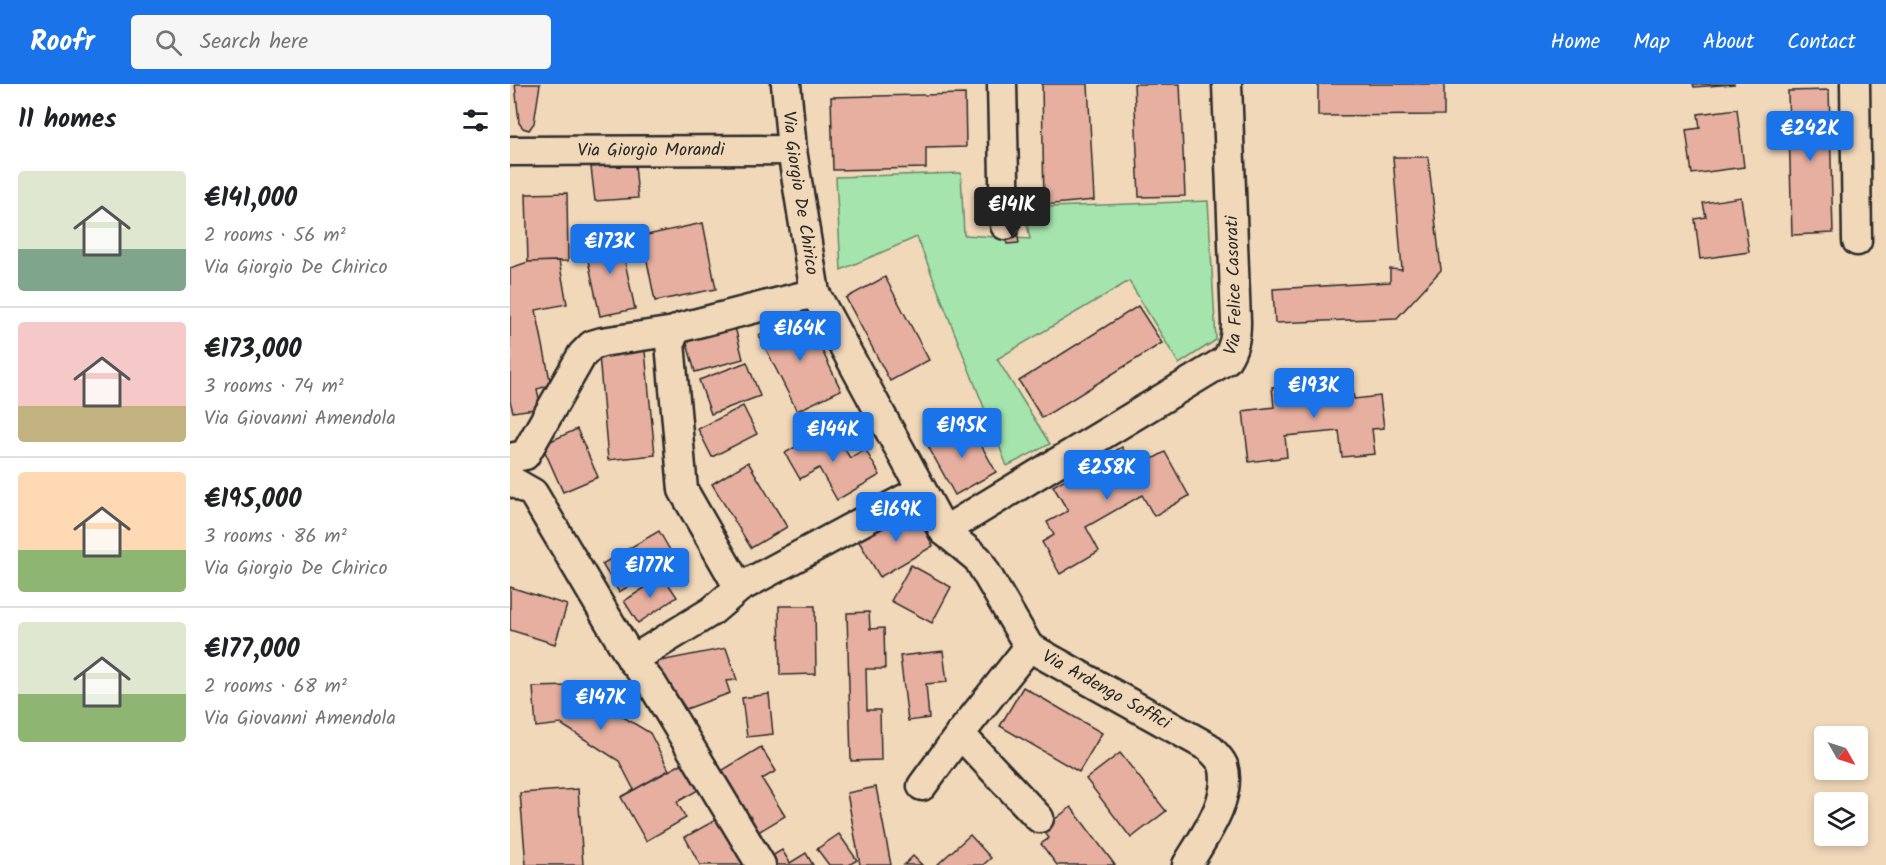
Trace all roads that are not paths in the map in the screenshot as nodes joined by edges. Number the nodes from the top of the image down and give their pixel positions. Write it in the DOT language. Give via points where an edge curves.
graph roads {
  1 [pos="786,84"];
  2 [pos="1002,84"];
  3 [pos="1227,84"];
  4 [pos="1856,84"];
  5 [pos="792,150"];
  6 [pos="510,151"];
  7 [pos="1005,225"];
  8 [pos="1857,241"];
  9 [pos="816,293"];
  10 [pos="673,337"];
  11 [pos="510,458"];
  12 [pos="510,480"];
  13 [pos="921,490"];
  14 [pos="944,531"];
  15 [pos="739,588"];
  16 [pos="1029,647"];
  17 [pos="632,660"];
  18 [pos="960,734"];
  19 [pos="922,786"];
  20 [pos="1039,818"];
  21 [pos="761,865"];
  22 [pos="1186,865"];
  1 -- 5 [label="street, Via Giorgio De Chirico"];
  2 -- 7 [label="street"];
  3 -- 14 [label="street, Via Felice Casorati" via="1236,329 1233,350 1226,360"];
  4 -- 8 [label="street"];
  5 -- 6 [label="street, Via Giorgio Morandi"];
  5 -- 9 [label="street, Via Giorgio De Chirico"];
  9 -- 10 [label="street" via="682,327"];
  9 -- 13 [label="street, Via Giorgio De Chirico"];
  10 -- 11 [label="street" via="592,345 582,355 525,455"];
  10 -- 15 [label="street" via="683,490"];
  12 -- 17 [label="street" via="533,493"];
  13 -- 14 [label="street"];
  13 -- 15 [label="street"];
  14 -- 16 [label="street, Via Ardengo Soffici" via="978,559"];
  15 -- 17 [label="street" via="712,611"];
  16 -- 18 [label="street"];
  16 -- 22 [label="street, Via Ardengo Soffici" via="1208,747 1223,765 1225,785 1219,807"];
  17 -- 21 [label="street" via="652,684"];
  18 -- 19 [label="street"];
  18 -- 20 [label="street"];
}
